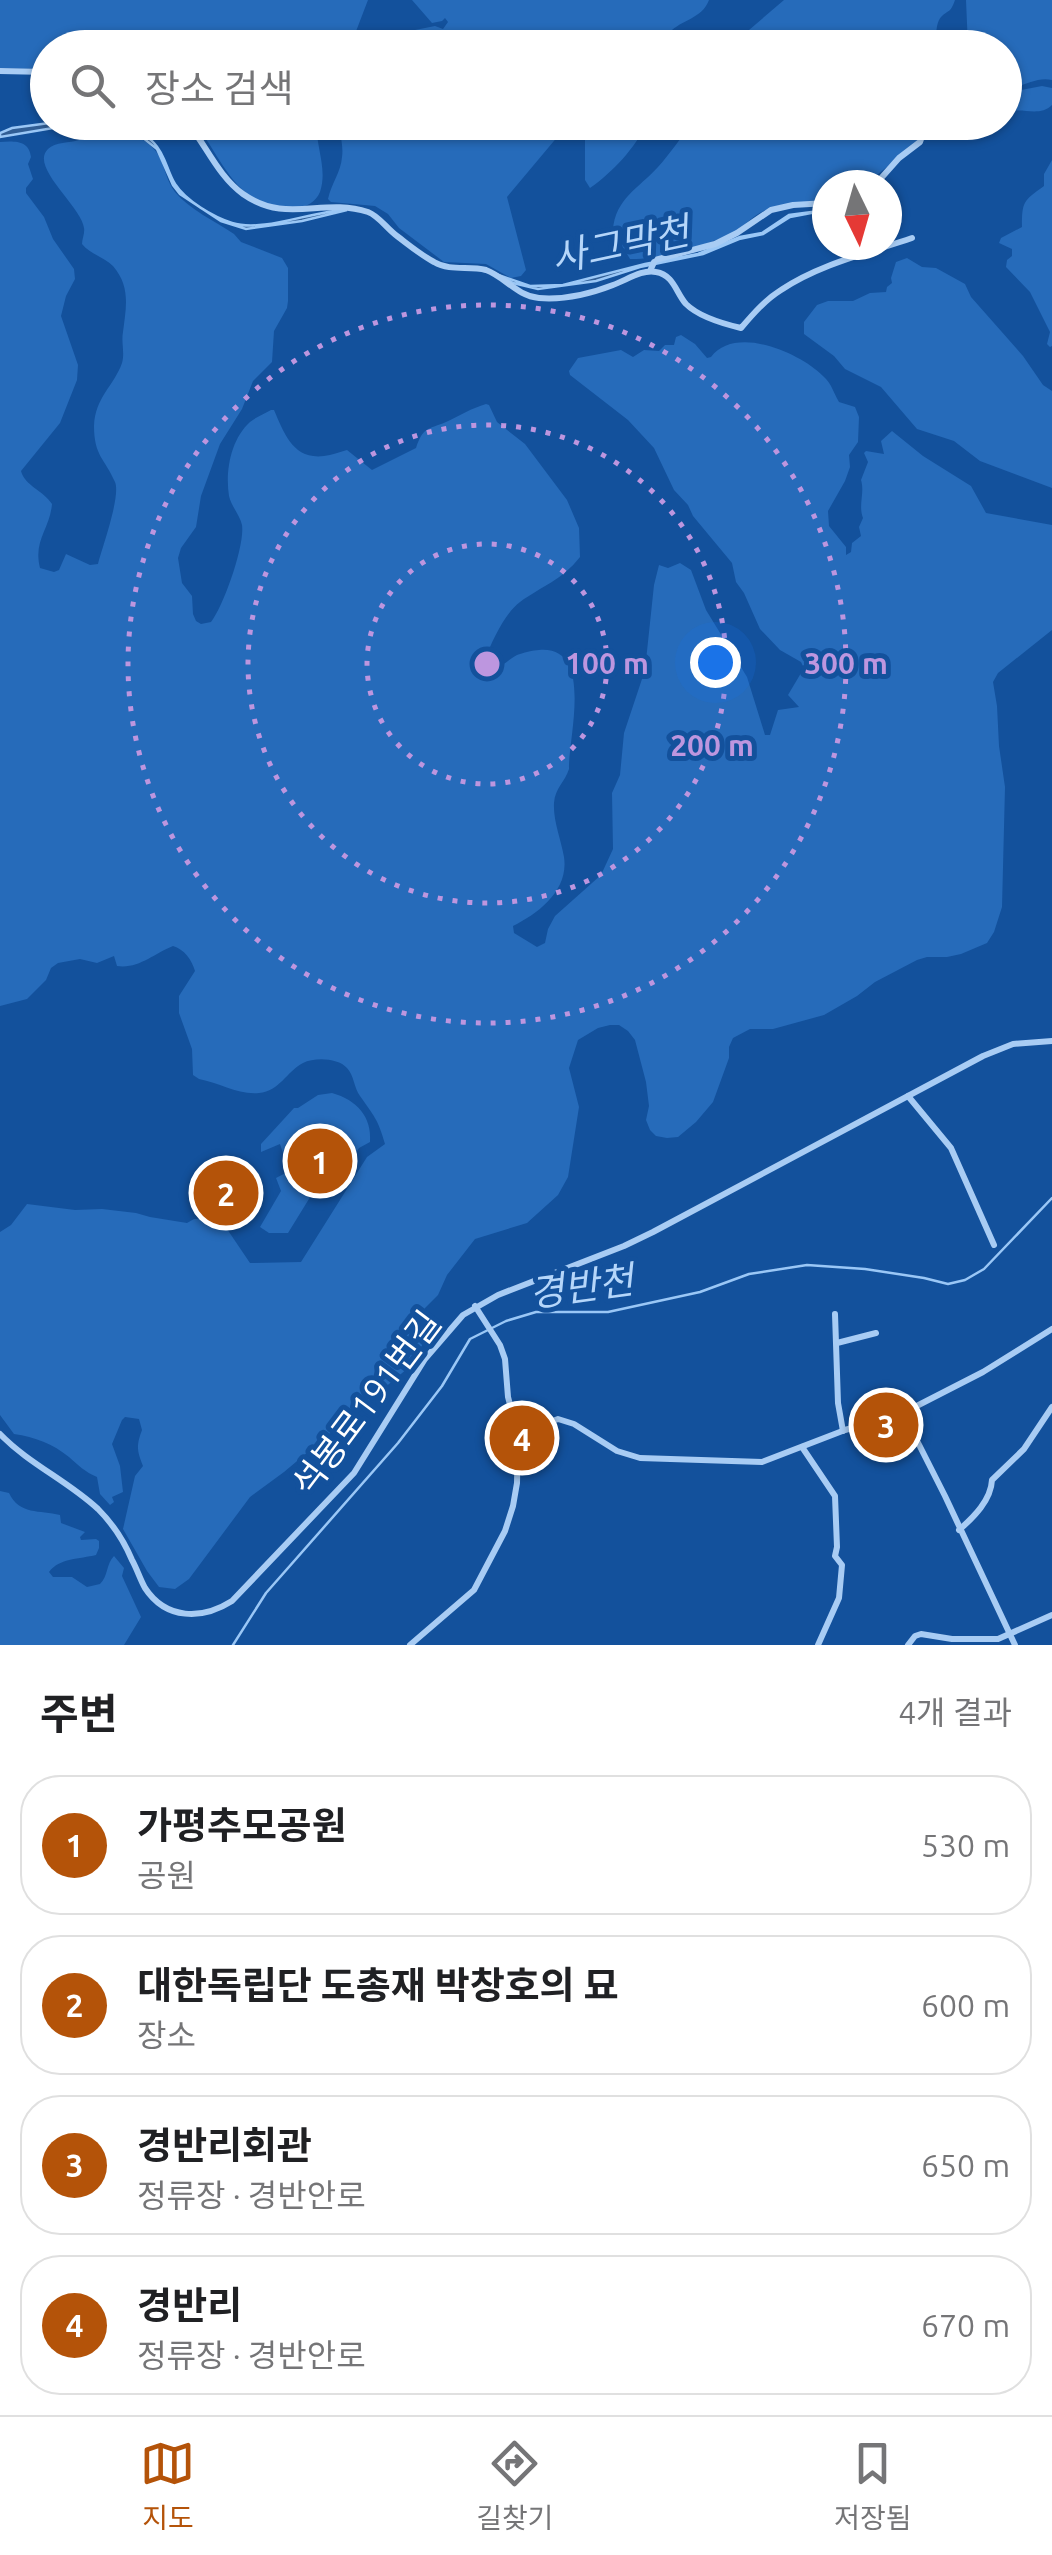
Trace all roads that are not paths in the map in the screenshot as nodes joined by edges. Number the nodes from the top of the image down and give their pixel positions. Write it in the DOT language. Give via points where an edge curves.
graph roads {
  1 [pos="0,71"];
  2 [pos="30,72"];
  3 [pos="200,140"];
  4 [pos="921,140"];
  5 [pos="888,170"];
  6 [pos="812,204"];
  7 [pos="912,238"];
  8 [pos="651,270"];
  9 [pos="1052,1040"];
  10 [pos="908,1096"];
  11 [pos="994,1245"];
  12 [pos="475,1306"];
  13 [pos="836,1314"];
  14 [pos="1052,1329"];
  15 [pos="876,1332"];
  16 [pos="837,1343"];
  17 [pos="1052,1407"];
  18 [pos="903,1413"];
  19 [pos="843,1431"];
  20 [pos="0,1434"];
  21 [pos="518,1434"];
  22 [pos="802,1447"];
  23 [pos="959,1530"];
  24 [pos="1052,1615"];
  25 [pos="1010,1636"];
  26 [pos="410,1645"];
  27 [pos="818,1645"];
  28 [pos="908,1645"];
  29 [pos="1014,1645"];
  1 -- 2 [label="street"];
  3 -- 8 [label="street" via="229,181 265,206 366,212 436,263 489,271 530,296 576,296"];
  4 -- 5 [label="street"];
  6 -- 8 [label="street" via="772,210 715,244 655,260"];
  7 -- 8 [label="street" via="802,278 770,298 742,328 689,307 666,275"];
  9 -- 10 [label="street, 석봉로191번길" via="1003,1047"];
  10 -- 11 [label="street" via="950,1148"];
  10 -- 12 [label="street, 석봉로191번길" via="653,1232"];
  12 -- 20 [label="street, 석봉로191번길" via="425,1360 354,1473 232,1600 207,1614 162,1606 108,1520"];
  12 -- 21 [label="street" via="505,1359"];
  13 -- 16 [label="street"];
  14 -- 18 [label="street"];
  15 -- 16 [label="street"];
  16 -- 19 [label="street"];
  17 -- 23 [label="street"];
  18 -- 19 [label="street"];
  18 -- 23 [label="street"];
  19 -- 22 [label="street"];
  21 -- 22 [label="street" via="558,1419 617,1451 652,1460 754,1464"];
  21 -- 26 [label="street" via="517,1484 506,1531 474,1590"];
  22 -- 27 [label="street" via="835,1496 835,1556 842,1565 839,1598"];
  23 -- 25 [label="street"];
  24 -- 25 [label="street"];
  25 -- 28 [label="street" via="921,1634"];
  25 -- 29 [label="street"];
}
